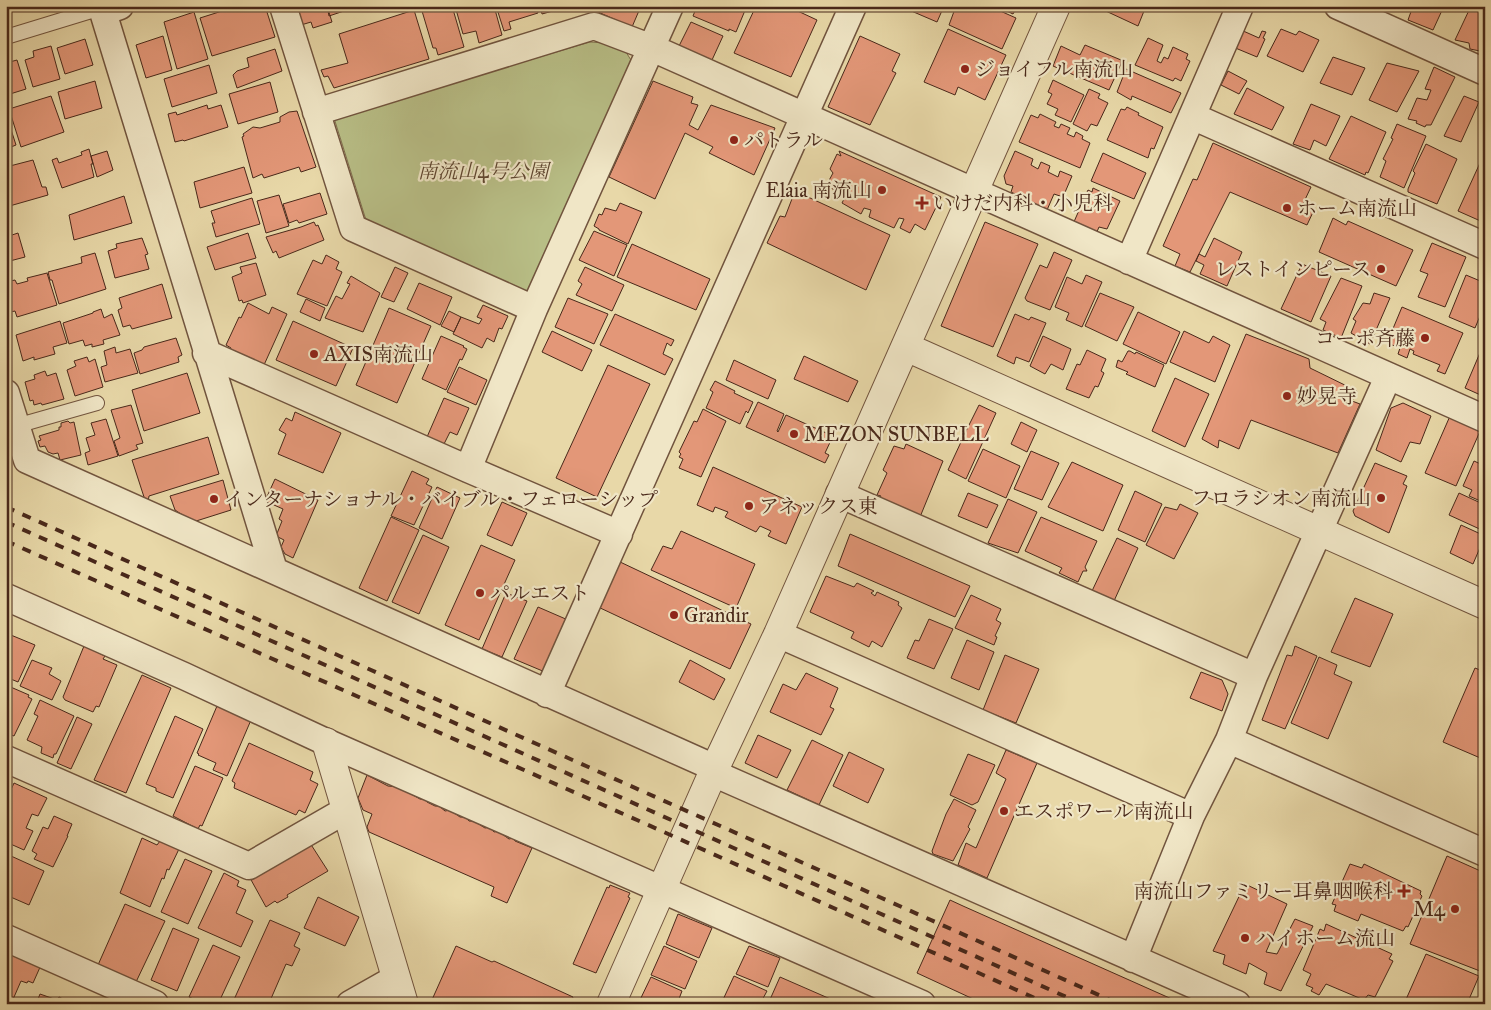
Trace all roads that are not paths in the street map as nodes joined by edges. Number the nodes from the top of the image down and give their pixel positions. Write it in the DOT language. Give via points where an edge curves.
graph roads {
  1 [pos="283,6"];
  2 [pos="670,6"];
  3 [pos="854,6"];
  4 [pos="1056,6"];
  5 [pos="1240,6"];
  6 [pos="1338,6"];
  7 [pos="111,9"];
  8 [pos="6,37"];
  9 [pos="652,48"];
  10 [pos="1485,72"];
  11 [pos="316,112"];
  12 [pos="804,116"];
  13 [pos="1192,116"];
  14 [pos="975,191"];
  15 [pos="1485,246"];
  16 [pos="1129,260"];
  17 [pos="534,308"];
  18 [pos="906,347"];
  19 [pos="206,353"];
  20 [pos="1388,377"];
  21 [pos="6,393"];
  22 [pos="97,403"];
  23 [pos="1485,419"];
  24 [pos="16,426"];
  25 [pos="16,455"];
  26 [pos="468,469"];
  27 [pos="839,494"];
  28 [pos="1320,531"];
  29 [pos="619,534"];
  30 [pos="274,570"];
  31 [pos="6,597"];
  32 [pos="1485,605"];
  33 [pos="778,634"];
  34 [pos="1254,676"];
  35 [pos="547,694"];
  36 [pos="1229,740"];
  37 [pos="326,742"];
  38 [pos="6,759"];
  39 [pos="714,771"];
  40 [pos="346,810"];
  41 [pos="1192,816"];
  42 [pos="1485,853"];
  43 [pos="663,889"];
  44 [pos="6,938"];
  45 [pos="1133,959"];
  46 [pos="400,991"];
  47 [pos="155,1004"];
  48 [pos="350,1004"];
  49 [pos="611,1004"];
  50 [pos="922,1004"];
  51 [pos="1237,1004"];
  1 -- 11 [label="street"];
  2 -- 9 [label="street"];
  3 -- 12 [label="street"];
  4 -- 14 [label="street"];
  5 -- 13 [label="street"];
  6 -- 10 [label="street"];
  7 -- 8 [label="lane" via="101,8"];
  7 -- 19 [label="street"];
  9 -- 11 [label="street" via="594,26"];
  9 -- 12 [label="street"];
  9 -- 17 [label="street"];
  11 -- 17 [label="street" via="353,228"];
  12 -- 14 [label="street"];
  12 -- 29 [label="street"];
  13 -- 15 [label="street"];
  13 -- 16 [label="street"];
  14 -- 16 [label="street"];
  14 -- 18 [label="street"];
  16 -- 20 [label="street"];
  17 -- 26 [label="street"];
  18 -- 27 [label="street"];
  18 -- 28 [label="street"];
  19 -- 26 [label="street"];
  19 -- 30 [label="street"];
  20 -- 23 [label="street"];
  20 -- 28 [label="street"];
  21 -- 24 [label="street"];
  22 -- 24 [label="lane"];
  24 -- 25 [label="street"];
  25 -- 30 [label="street"];
  26 -- 29 [label="street"];
  27 -- 33 [label="street"];
  27 -- 34 [label="street"];
  28 -- 32 [label="street"];
  28 -- 34 [label="street"];
  29 -- 35 [label="street"];
  30 -- 35 [label="street"];
  31 -- 37 [label="street"];
  33 -- 39 [label="street"];
  33 -- 41 [label="street"];
  34 -- 36 [label="street"];
  35 -- 39 [label="street"];
  36 -- 41 [label="street"];
  36 -- 42 [label="street"];
  37 -- 40 [label="street"];
  37 -- 43 [label="street"];
  38 -- 40 [label="street" via="249,866"];
  39 -- 43 [label="street"];
  39 -- 45 [label="street"];
  40 -- 46 [label="street"];
  41 -- 45 [label="street"];
  43 -- 49 [label="street"];
  43 -- 50 [label="street"];
  44 -- 47 [label="street"];
  45 -- 51 [label="street"];
  46 -- 48 [label="street"];
}
